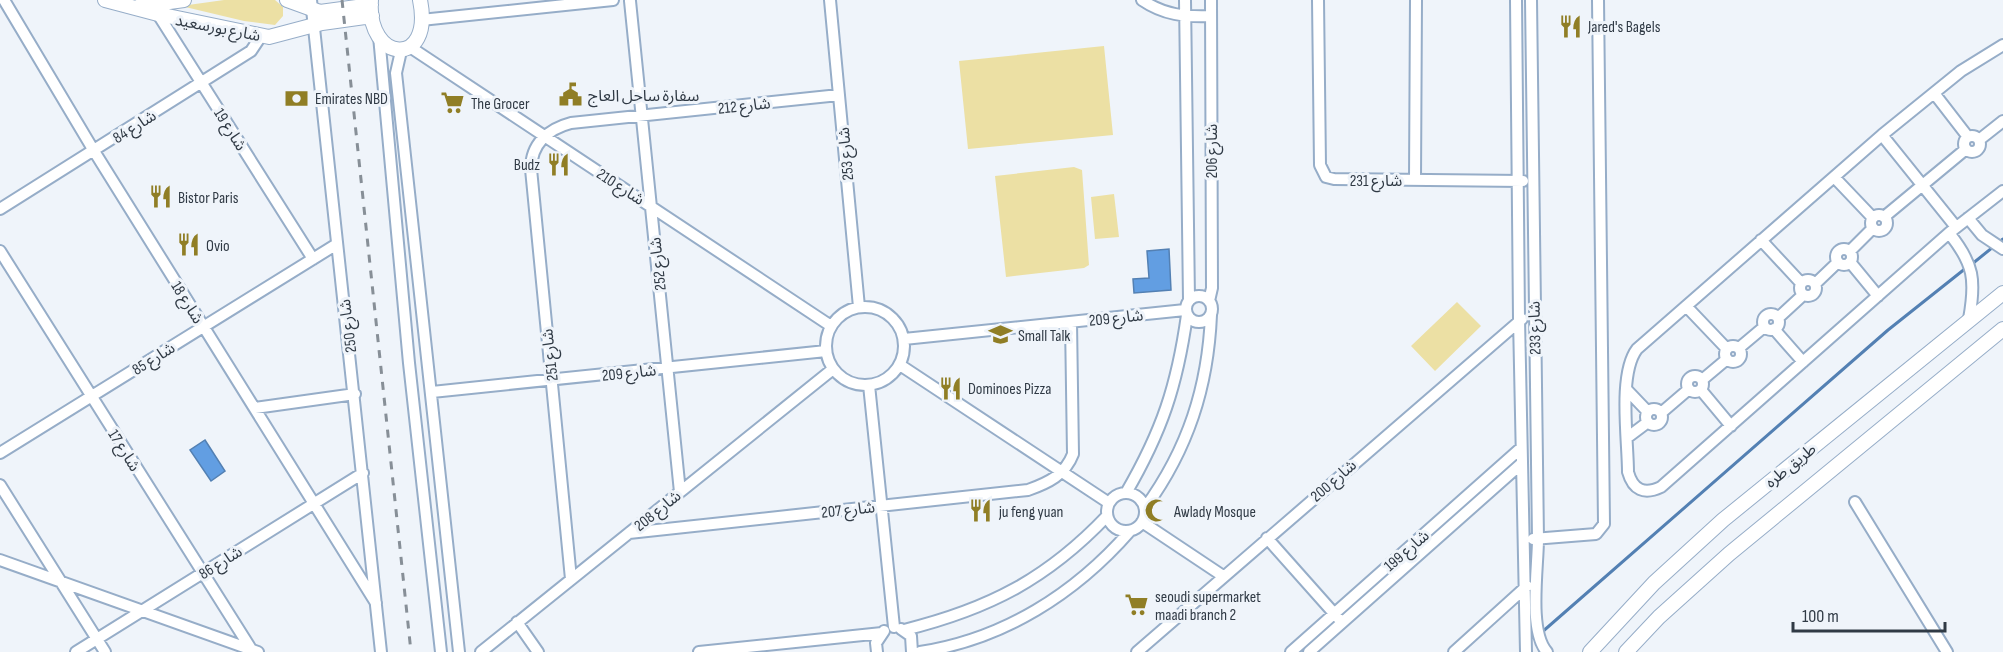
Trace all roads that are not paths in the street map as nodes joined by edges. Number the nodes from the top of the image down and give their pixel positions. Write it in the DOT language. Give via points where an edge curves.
graph roads {
  1 [pos="4,0"];
  2 [pos="105,0"];
  3 [pos="184,0"];
  4 [pos="287,0"];
  5 [pos="420,0"];
  6 [pos="613,0"];
  7 [pos="624,0"];
  8 [pos="632,0"];
  9 [pos="830,0"];
  10 [pos="1142,0"];
  11 [pos="1185,0"];
  12 [pos="1211,0"];
  13 [pos="1318,0"];
  14 [pos="1416,0"];
  15 [pos="1516,0"];
  16 [pos="1531,0"];
  17 [pos="1598,0"];
  18 [pos="153,6"];
  19 [pos="372,7"];
  20 [pos="312,12"];
  21 [pos="1211,16"];
  22 [pos="1185,17"];
  23 [pos="421,20"];
  24 [pos="379,35"];
  25 [pos="261,36"];
  26 [pos="2003,45"];
  27 [pos="406,49"];
  28 [pos="201,83"];
  29 [pos="1934,93"];
  30 [pos="839,95"];
  31 [pos="2003,113"];
  32 [pos="642,116"];
  33 [pos="2003,120"];
  34 [pos="1882,135"];
  35 [pos="545,136"];
  36 [pos="1974,138"];
  37 [pos="94,151"];
  38 [pos="1834,177"];
  39 [pos="1415,180"];
  40 [pos="1517,181"];
  41 [pos="1532,181"];
  42 [pos="1923,185"];
  43 [pos="2003,190"];
  44 [pos="651,206"];
  45 [pos="0,209"];
  46 [pos="1968,218"];
  47 [pos="1873,223"];
  48 [pos="1953,230"];
  49 [pos="1761,240"];
  50 [pos="338,243"];
  51 [pos="2003,249"];
  52 [pos="0,250"];
  53 [pos="1850,251"];
  54 [pos="313,259"];
  55 [pos="1838,262"];
  56 [pos="1850,262"];
  57 [pos="1802,283"];
  58 [pos="1815,284"];
  59 [pos="2003,292"];
  60 [pos="1803,295"];
  61 [pos="1878,296"];
  62 [pos="1209,301"];
  63 [pos="1686,306"];
  64 [pos="859,307"];
  65 [pos="1187,308"];
  66 [pos="1211,315"];
  67 [pos="1534,318"];
  68 [pos="1519,319"];
  69 [pos="1969,319"];
  70 [pos="1071,322"];
  71 [pos="831,326"];
  72 [pos="204,327"];
  73 [pos="1769,328"];
  74 [pos="2003,329"];
  75 [pos="904,339"];
  76 [pos="825,351"];
  77 [pos="1727,354"];
  78 [pos="1803,362"];
  79 [pos="900,365"];
  80 [pos="668,368"];
  81 [pos="833,369"];
  82 [pos="552,380"];
  83 [pos="869,385"];
  84 [pos="1702,385"];
  85 [pos="1627,390"];
  86 [pos="432,392"];
  87 [pos="355,394"];
  88 [pos="91,396"];
  89 [pos="255,408"];
  90 [pos="1648,417"];
  91 [pos="1731,426"];
  92 [pos="1628,437"];
  93 [pos="1521,448"];
  94 [pos="0,453"];
  95 [pos="1521,464"];
  96 [pos="1063,472"];
  97 [pos="363,473"];
  98 [pos="0,484"];
  99 [pos="680,492"];
  100 [pos="1126,493"];
  101 [pos="1855,502"];
  102 [pos="314,503"];
  103 [pos="1109,503"];
  104 [pos="881,506"];
  105 [pos="1145,507"];
  106 [pos="1107,516"];
  107 [pos="1143,522"];
  108 [pos="1130,531"];
  109 [pos="629,533"];
  110 [pos="1267,538"];
  111 [pos="1538,539"];
  112 [pos="1524,540"];
  113 [pos="0,560"];
  114 [pos="203,573"];
  115 [pos="1223,576"];
  116 [pos="571,579"];
  117 [pos="61,582"];
  118 [pos="1538,584"];
  119 [pos="1525,588"];
  120 [pos="376,603"];
  121 [pos="140,612"];
  122 [pos="1334,614"];
  123 [pos="517,622"];
  124 [pos="1342,622"];
  125 [pos="899,628"];
  126 [pos="882,633"];
  127 [pos="97,639"];
  128 [pos="254,651"];
  129 [pos="76,652"];
  130 [pos="105,652"];
  131 [pos="381,652"];
  132 [pos="441,652"];
  133 [pos="459,652"];
  134 [pos="481,652"];
  135 [pos="538,652"];
  136 [pos="699,652"];
  137 [pos="878,652"];
  138 [pos="912,652"];
  139 [pos="920,652"];
  140 [pos="1137,652"];
  141 [pos="1291,652"];
  142 [pos="1309,652"];
  143 [pos="1454,652"];
  144 [pos="1526,652"];
  145 [pos="1547,652"];
  146 [pos="1590,652"];
  147 [pos="1626,652"];
  148 [pos="1947,652"];
  1 -- 37 [label="street, شارع 18"];
  2 -- 18 [label="main road, شارع بورسعيد" via="135,8"];
  3 -- 18 [label="main road, شارع بورسعيد"];
  4 -- 20 [label="main road, شارع بورسعيد"];
  5 -- 23 [label="main road"];
  6 -- 23 [label="street"];
  7 -- 8 [label="street"];
  8 -- 32 [label="street, شارع 252"];
  9 -- 30 [label="street, شارع 253"];
  10 -- 22 [label="street"];
  11 -- 22 [label="street, شارع 206"];
  12 -- 21 [label="street, شارع 206"];
  13 -- 39 [label="street, شارع 231" via="1321,170 1334,179"];
  14 -- 39 [label="street"];
  15 -- 40 [label="street, شارع 233"];
  16 -- 41 [label="street, شارع 233"];
  17 -- 111 [label="street" via="1604,524 1596,534"];
  18 -- 25 [label="main road, شارع بورسعيد"];
  18 -- 28 [label="street, شارع 19"];
  19 -- 20 [label="main road, شارع بورسعيد"];
  19 -- 24 [label="main road"];
  20 -- 25 [label="main road, شارع بورسعيد" via="283,35"];
  20 -- 50 [label="street, شارع 250"];
  21 -- 22 [label="street"];
  21 -- 62 [label="street, شارع 206"];
  22 -- 65 [label="street, شارع 206"];
  23 -- 27 [label="main road" via="418,34"];
  24 -- 27 [label="main road" via="387,44"];
  24 -- 132 [label="street"];
  25 -- 28 [label="street, شارع 84" via="251,51"];
  26 -- 29 [label="street"];
  27 -- 35 [label="street, شارع 210"];
  27 -- 86 [label="street" via="396,73"];
  28 -- 37 [label="street, شارع 84"];
  28 -- 54 [label="street, شارع 19"];
  29 -- 34 [label="street"];
  29 -- 36 [label="street"];
  30 -- 32 [label="street, شارع 212"];
  30 -- 64 [label="street, شارع 253"];
  31 -- 33 [label="street"];
  32 -- 35 [label="street, شارع 212" via="571,123"];
  32 -- 44 [label="street, شارع 252"];
  33 -- 36 [label="street"];
  34 -- 38 [label="street"];
  34 -- 42 [label="street"];
  35 -- 44 [label="street, شارع 210"];
  35 -- 82 [label="street, شارع 251" via="534,151 531,169"];
  36 -- 42 [label="street" via="1980,145 1976,151 1966,149"];
  37 -- 45 [label="street, شارع 84"];
  37 -- 72 [label="street, شارع 18"];
  38 -- 47 [label="street"];
  38 -- 49 [label="street"];
  39 -- 40 [label="street, شارع 231"];
  40 -- 41 [label="street, شارع 231"];
  40 -- 68 [label="street, شارع 233"];
  41 -- 67 [label="street, شارع 233"];
  42 -- 47 [label="street" via="1884,217 1885,229 1877,231"];
  42 -- 48 [label="street"];
  43 -- 46 [label="street"];
  44 -- 71 [label="street, شارع 210"];
  44 -- 80 [label="street, شارع 252"];
  46 -- 48 [label="street"];
  46 -- 51 [label="street" via="1982,235"];
  47 -- 53 [label="street"];
  48 -- 61 [label="street"];
  48 -- 69 [label="street" via="1971,267 1974,286"];
  49 -- 57 [label="street"];
  49 -- 63 [label="street"];
  50 -- 54 [label="street, شارع 85"];
  50 -- 87 [label="street, شارع 250"];
  52 -- 88 [label="street, شارع 17"];
  53 -- 55 [label="street" via="1838,252"];
  53 -- 56 [label="street"];
  54 -- 72 [label="street, شارع 85"];
  55 -- 56 [label="street"];
  55 -- 58 [label="street"];
  56 -- 61 [label="street"];
  57 -- 58 [label="street" via="1809,280"];
  57 -- 60 [label="street"];
  58 -- 60 [label="street" via="1814,294"];
  59 -- 69 [label="main road, طريق طره"];
  60 -- 73 [label="street" via="1778,318 1778,326"];
  61 -- 78 [label="street"];
  62 -- 65 [label="street" via="1202,296"];
  62 -- 66 [label="street, شارع 206"];
  63 -- 77 [label="street"];
  63 -- 85 [label="street" via="1631,357"];
  64 -- 71 [label="street" via="843,313"];
  64 -- 75 [label="street" via="888,314"];
  65 -- 66 [label="street" via="1199,322"];
  65 -- 70 [label="street, شارع 209"];
  65 -- 100 [label="street, شارع 206" via="1174,390 1162,425"];
  66 -- 105 [label="street" via="1206,373 1190,430 1163,483"];
  67 -- 68 [label="street"];
  67 -- 111 [label="street, شارع 233"];
  68 -- 93 [label="street, شارع 233"];
  68 -- 110 [label="street, شارع 200"];
  69 -- 146 [label="main road, طريق طره" via="1723,520 1654,583"];
  70 -- 75 [label="street, شارع 209"];
  70 -- 96 [label="street" via="1074,443"];
  71 -- 76 [label="street"];
  72 -- 88 [label="street, شارع 85"];
  72 -- 89 [label="street, شارع 18"];
  73 -- 77 [label="street" via="1739,348 1739,359 1734,362"];
  73 -- 78 [label="street"];
  74 -- 147 [label="main road, طريق طره" via="1729,554"];
  75 -- 79 [label="street"];
  76 -- 80 [label="street, شارع 209"];
  76 -- 81 [label="street"];
  77 -- 84 [label="street"];
  78 -- 91 [label="street"];
  79 -- 83 [label="street" via="887,379"];
  79 -- 96 [label="street"];
  80 -- 82 [label="street, شارع 209"];
  80 -- 99 [label="street, شارع 252"];
  81 -- 83 [label="street" via="856,385"];
  81 -- 99 [label="street, شارع 208"];
  82 -- 86 [label="street, شارع 209"];
  82 -- 116 [label="street, شارع 251"];
  83 -- 104 [label="street"];
  84 -- 90 [label="street" via="1696,393 1689,390 1661,413 1658,424"];
  84 -- 91 [label="street"];
  85 -- 90 [label="street"];
  85 -- 92 [label="street"];
  86 -- 133 [label="street"];
  87 -- 89 [label="street"];
  87 -- 97 [label="street, شارع 250"];
  88 -- 94 [label="street, شارع 85"];
  88 -- 114 [label="street, شارع 17"];
  89 -- 102 [label="street, شارع 18"];
  90 -- 92 [label="street"];
  91 -- 92 [label="street" via="1651,492 1631,483"];
  93 -- 95 [label="street, شارع 233"];
  93 -- 122 [label="street, شارع 199"];
  95 -- 112 [label="street, شارع 233"];
  95 -- 124 [label="street, شارع 199"];
  96 -- 103 [label="street"];
  96 -- 104 [label="street, شارع 207" via="1028,490"];
  97 -- 102 [label="street, شارع 86"];
  97 -- 120 [label="street, شارع 250"];
  98 -- 117 [label="street"];
  99 -- 109 [label="street, شارع 208"];
  100 -- 103 [label="street"];
  100 -- 105 [label="street" via="1138,497"];
  101 -- 148 [label="street"];
  102 -- 114 [label="street, شارع 86"];
  102 -- 120 [label="street, شارع 18"];
  103 -- 106 [label="street"];
  104 -- 109 [label="street, شارع 207"];
  104 -- 125 [label="street"];
  105 -- 107 [label="street"];
  106 -- 108 [label="street" via="1116,528"];
  106 -- 125 [label="street" via="1058,562 1021,587 970,612"];
  107 -- 108 [label="street"];
  107 -- 115 [label="street"];
  108 -- 139 [label="street" via="1091,572 1046,605 974,639"];
  109 -- 116 [label="street, شارع 208"];
  110 -- 115 [label="street, شارع 200"];
  110 -- 122 [label="street"];
  111 -- 112 [label="street"];
  111 -- 118 [label="street, شارع 233"];
  112 -- 119 [label="street, شارع 233"];
  113 -- 117 [label="street"];
  114 -- 121 [label="street, شارع 86"];
  114 -- 128 [label="street, شارع 17"];
  115 -- 140 [label="street, شارع 200"];
  116 -- 123 [label="street, شارع 208"];
  117 -- 121 [label="street"];
  117 -- 127 [label="street"];
  118 -- 119 [label="street"];
  118 -- 145 [label="street, شارع 233" via="1536,628 1540,644"];
  119 -- 143 [label="street"];
  119 -- 144 [label="street, شارع 233"];
  120 -- 131 [label="street, شارع 250"];
  121 -- 127 [label="street, شارع 86"];
  121 -- 128 [label="street"];
  122 -- 124 [label="street"];
  122 -- 141 [label="street, شارع 199"];
  123 -- 134 [label="street, شارع 208"];
  123 -- 135 [label="street"];
  124 -- 142 [label="street, شارع 199"];
  125 -- 126 [label="street"];
  125 -- 138 [label="street" via="913,640"];
  126 -- 136 [label="street"];
  126 -- 137 [label="street" via="876,643"];
  127 -- 129 [label="street, شارع 86"];
  127 -- 130 [label="street"];
}
